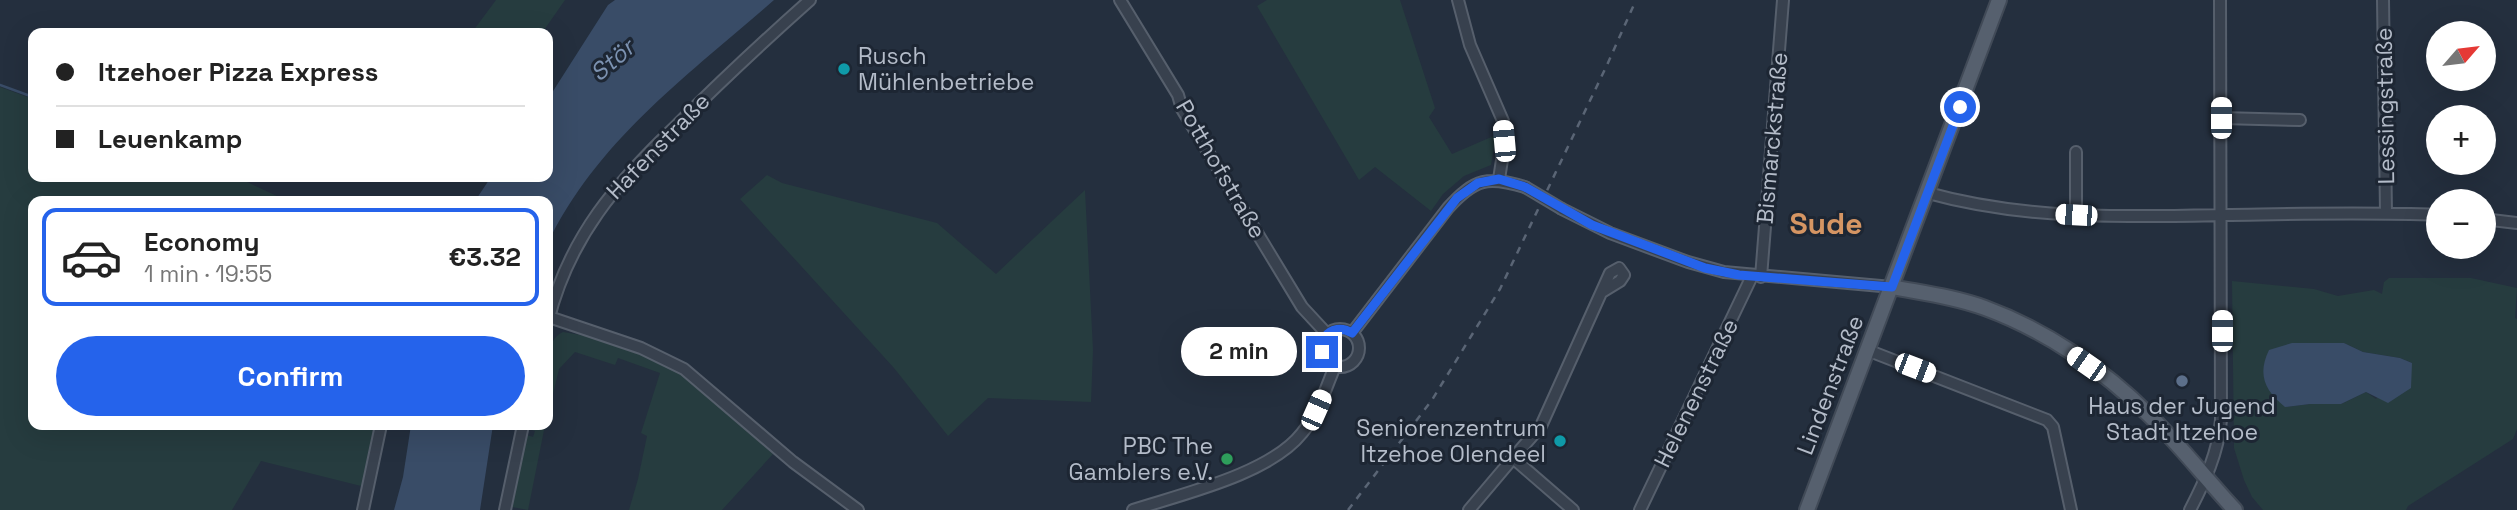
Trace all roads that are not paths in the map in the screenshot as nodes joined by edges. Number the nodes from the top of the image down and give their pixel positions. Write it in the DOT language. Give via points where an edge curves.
graph roads {
  1 [pos="810,0"];
  2 [pos="1120,0"];
  3 [pos="1458,0"];
  4 [pos="1783,0"];
  5 [pos="1999,0"];
  6 [pos="2220,0"];
  7 [pos="2383,0"];
  8 [pos="2221,118"];
  9 [pos="2300,120"];
  10 [pos="2076,152"];
  11 [pos="1499,179"];
  12 [pos="1928,192"];
  13 [pos="2386,213"];
  14 [pos="2076,215"];
  15 [pos="2221,215"];
  16 [pos="2426,215"];
  17 [pos="2496,221"];
  18 [pos="2517,223"];
  19 [pos="1756,276"];
  20 [pos="1892,287"];
  21 [pos="1602,292"];
  22 [pos="553,305"];
  23 [pos="553,321"];
  24 [pos="1352,333"];
  25 [pos="1327,334"];
  26 [pos="1867,350"];
  27 [pos="1335,366"];
  28 [pos="380,430"];
  29 [pos="522,430"];
  30 [pos="1513,458"];
  31 [pos="2206,477"];
  32 [pos="363,510"];
  33 [pos="505,510"];
  34 [pos="858,510"];
  35 [pos="1133,510"];
  36 [pos="1469,510"];
  37 [pos="1573,510"];
  38 [pos="1640,510"];
  39 [pos="1807,510"];
  40 [pos="2071,510"];
  41 [pos="2190,510"];
  42 [pos="2235,510"];
  1 -- 22 [label="street, Hafenstraße" via="716,85 616,187 581,238"];
  2 -- 25 [label="street, Potthofstraße" via="1303,307"];
  3 -- 11 [label="street" via="1470,45 1503,121"];
  4 -- 19 [label="street, Bismarckstraße"];
  5 -- 12 [label="main road, Lindenstraße"];
  6 -- 8 [label="street"];
  7 -- 13 [label="street, Lessingstraße"];
  8 -- 9 [label="street"];
  8 -- 15 [label="street"];
  10 -- 14 [label="street"];
  11 -- 19 [label="street, bridge" via="1525,187 1611,233 1688,262"];
  11 -- 24 [label="street" via="1478,183 1457,198"];
  12 -- 14 [label="street" via="1984,207"];
  12 -- 20 [label="main road, Lindenstraße"];
  13 -- 15 [label="street"];
  13 -- 16 [label="street"];
  14 -- 15 [label="street"];
  15 -- 31 [label="street" via="2220,424"];
  17 -- 18 [label="street"];
  19 -- 20 [label="street"];
  19 -- 38 [label="street, Helenenstraße"];
  20 -- 26 [label="main road, Lindenstraße"];
  20 -- 31 [label="main road" via="1986,308 2069,352 2137,403"];
  21 -- 30 [label="street" via="1541,426"];
  23 -- 34 [label="street" via="649,351 684,369 793,462"];
  24 -- 25 [label="street" via="1339,329"];
  24 -- 27 [label="street" via="1359,342 1356,359"];
  25 -- 27 [label="street" via="1322,352"];
  26 -- 39 [label="main road, Lindenstraße"];
  26 -- 40 [label="street" via="2047,420 2053,427"];
  27 -- 35 [label="street" via="1305,430 1273,459"];
  28 -- 32 [label="street"];
  29 -- 33 [label="street"];
  30 -- 36 [label="street"];
  30 -- 37 [label="street"];
  31 -- 41 [label="street"];
  31 -- 42 [label="main road"];
}
